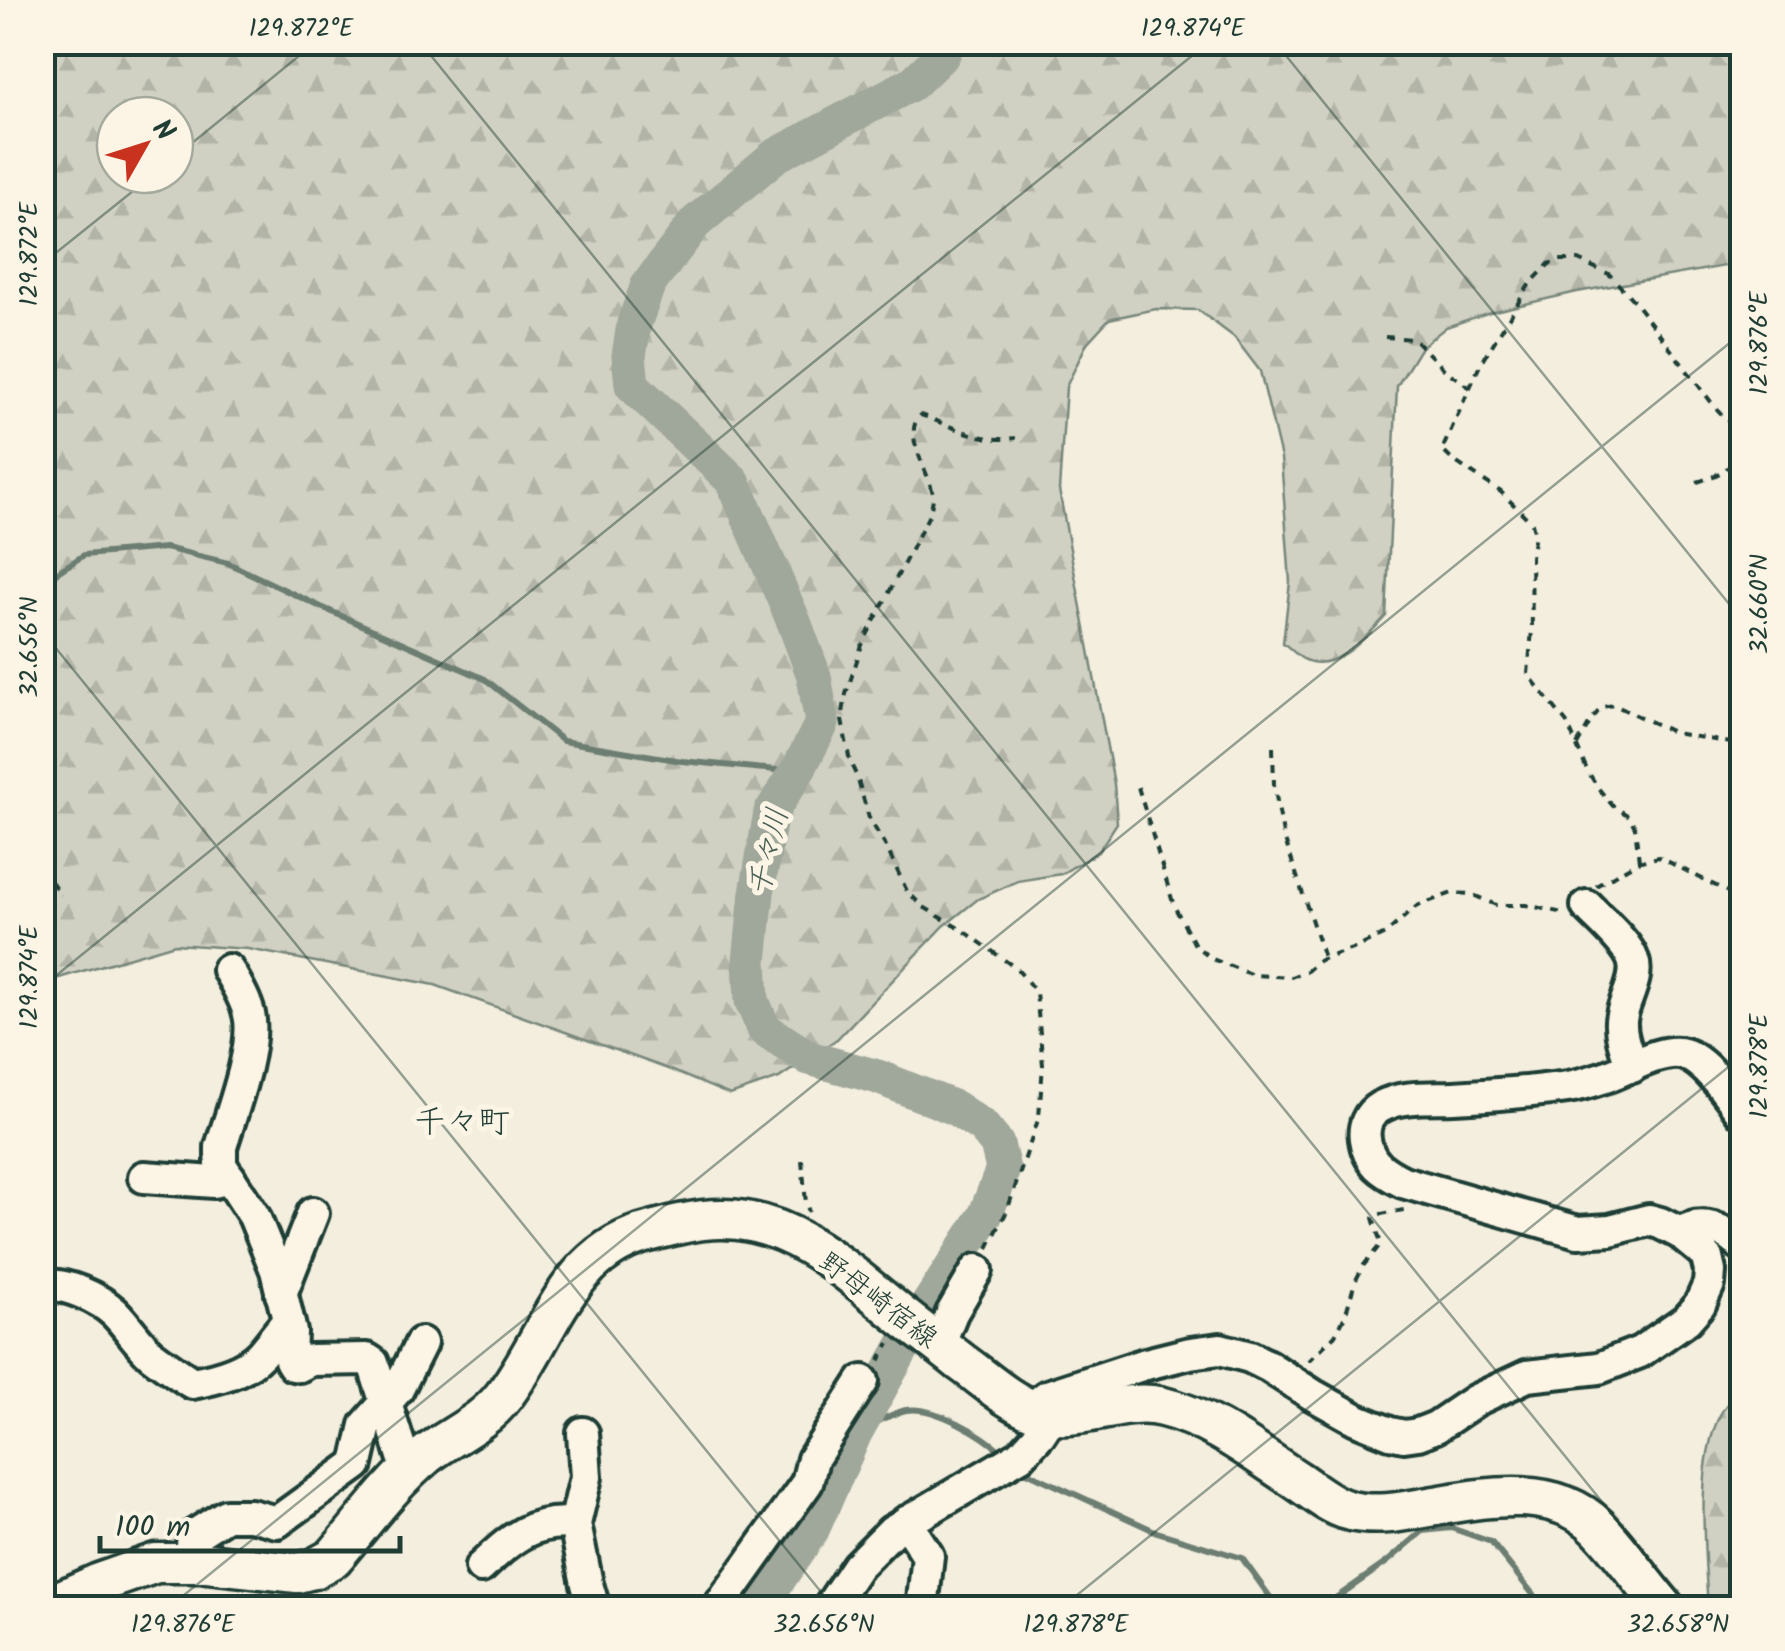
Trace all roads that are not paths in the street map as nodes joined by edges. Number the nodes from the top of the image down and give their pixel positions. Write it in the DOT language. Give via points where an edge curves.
graph roads {
  1 [pos="1587,906"];
  2 [pos="228,970"];
  3 [pos="1632,1067"];
  4 [pos="1401,1083"];
  5 [pos="1489,1094"];
  6 [pos="1742,1113"];
  7 [pos="144,1177"];
  8 [pos="230,1178"];
  9 [pos="312,1213"];
  10 [pos="1680,1234"];
  11 [pos="1742,1246"];
  12 [pos="976,1270"];
  13 [pos="42,1287"];
  14 [pos="284,1308"];
  15 [pos="421,1343"];
  16 [pos="938,1344"];
  17 [pos="863,1381"];
  18 [pos="385,1403"];
  19 [pos="1042,1413"];
  20 [pos="583,1433"];
  21 [pos="408,1472"];
  22 [pos="906,1522"];
  23 [pos="576,1524"];
  24 [pos="190,1562"];
  25 [pos="481,1568"];
  26 [pos="43,1608"];
  27 [pos="594,1608"];
  28 [pos="718,1608"];
  29 [pos="829,1608"];
  30 [pos="922,1608"];
  31 [pos="1665,1608"];
  1 -- 3 [label="street" via="1634,960 1621,1020"];
  2 -- 8 [label="street" via="250,1015 251,1043 221,1148"];
  3 -- 5 [label="street" via="1574,1086"];
  3 -- 6 [label="street" via="1684,1054 1699,1062"];
  4 -- 5 [label="street" via="1458,1081"];
  5 -- 10 [label="street" via="1384,1105 1364,1130 1371,1160 1416,1187 1578,1232 1649,1220"];
  7 -- 8 [label="street"];
  8 -- 14 [label="street" via="254,1216"];
  9 -- 14 [label="street"];
  10 -- 11 [label="street" via="1710,1226"];
  10 -- 19 [label="street" via="1702,1251 1710,1270 1706,1293 1664,1337 1619,1362 1527,1376 1418,1434 1404,1436 1356,1419 1230,1351 1142,1365 1064,1390 1047,1396"];
  12 -- 16 [label="street"];
  13 -- 14 [label="street" via="66,1287 114,1313 152,1355 192,1383 260,1356"];
  14 -- 18 [label="street" via="293,1365 367,1359"];
  15 -- 18 [label="street"];
  16 -- 19 [label="main road, 野母崎宿線" via="1016,1402"];
  16 -- 21 [label="main road, 野母崎宿線" via="840,1265 766,1227 723,1219 638,1235 576,1276 503,1398"];
  17 -- 28 [label="street" via="812,1459 802,1492"];
  18 -- 21 [label="street"];
  18 -- 24 [label="street" via="366,1425 358,1464 277,1522 250,1515 213,1523 194,1536"];
  19 -- 22 [label="street" via="1012,1461"];
  19 -- 31 [label="main road" via="1160,1406 1214,1426 1332,1504 1355,1512 1478,1498 1547,1500 1598,1528"];
  20 -- 23 [label="street" via="586,1477"];
  21 -- 24 [label="main road, 野母崎宿線" via="333,1558 313,1569"];
  22 -- 29 [label="street" via="857,1566"];
  22 -- 30 [label="street" via="928,1556"];
  23 -- 25 [label="street" via="532,1528"];
  23 -- 27 [label="street"];
  24 -- 26 [label="main road, 野母崎宿線" via="138,1568"];
}
